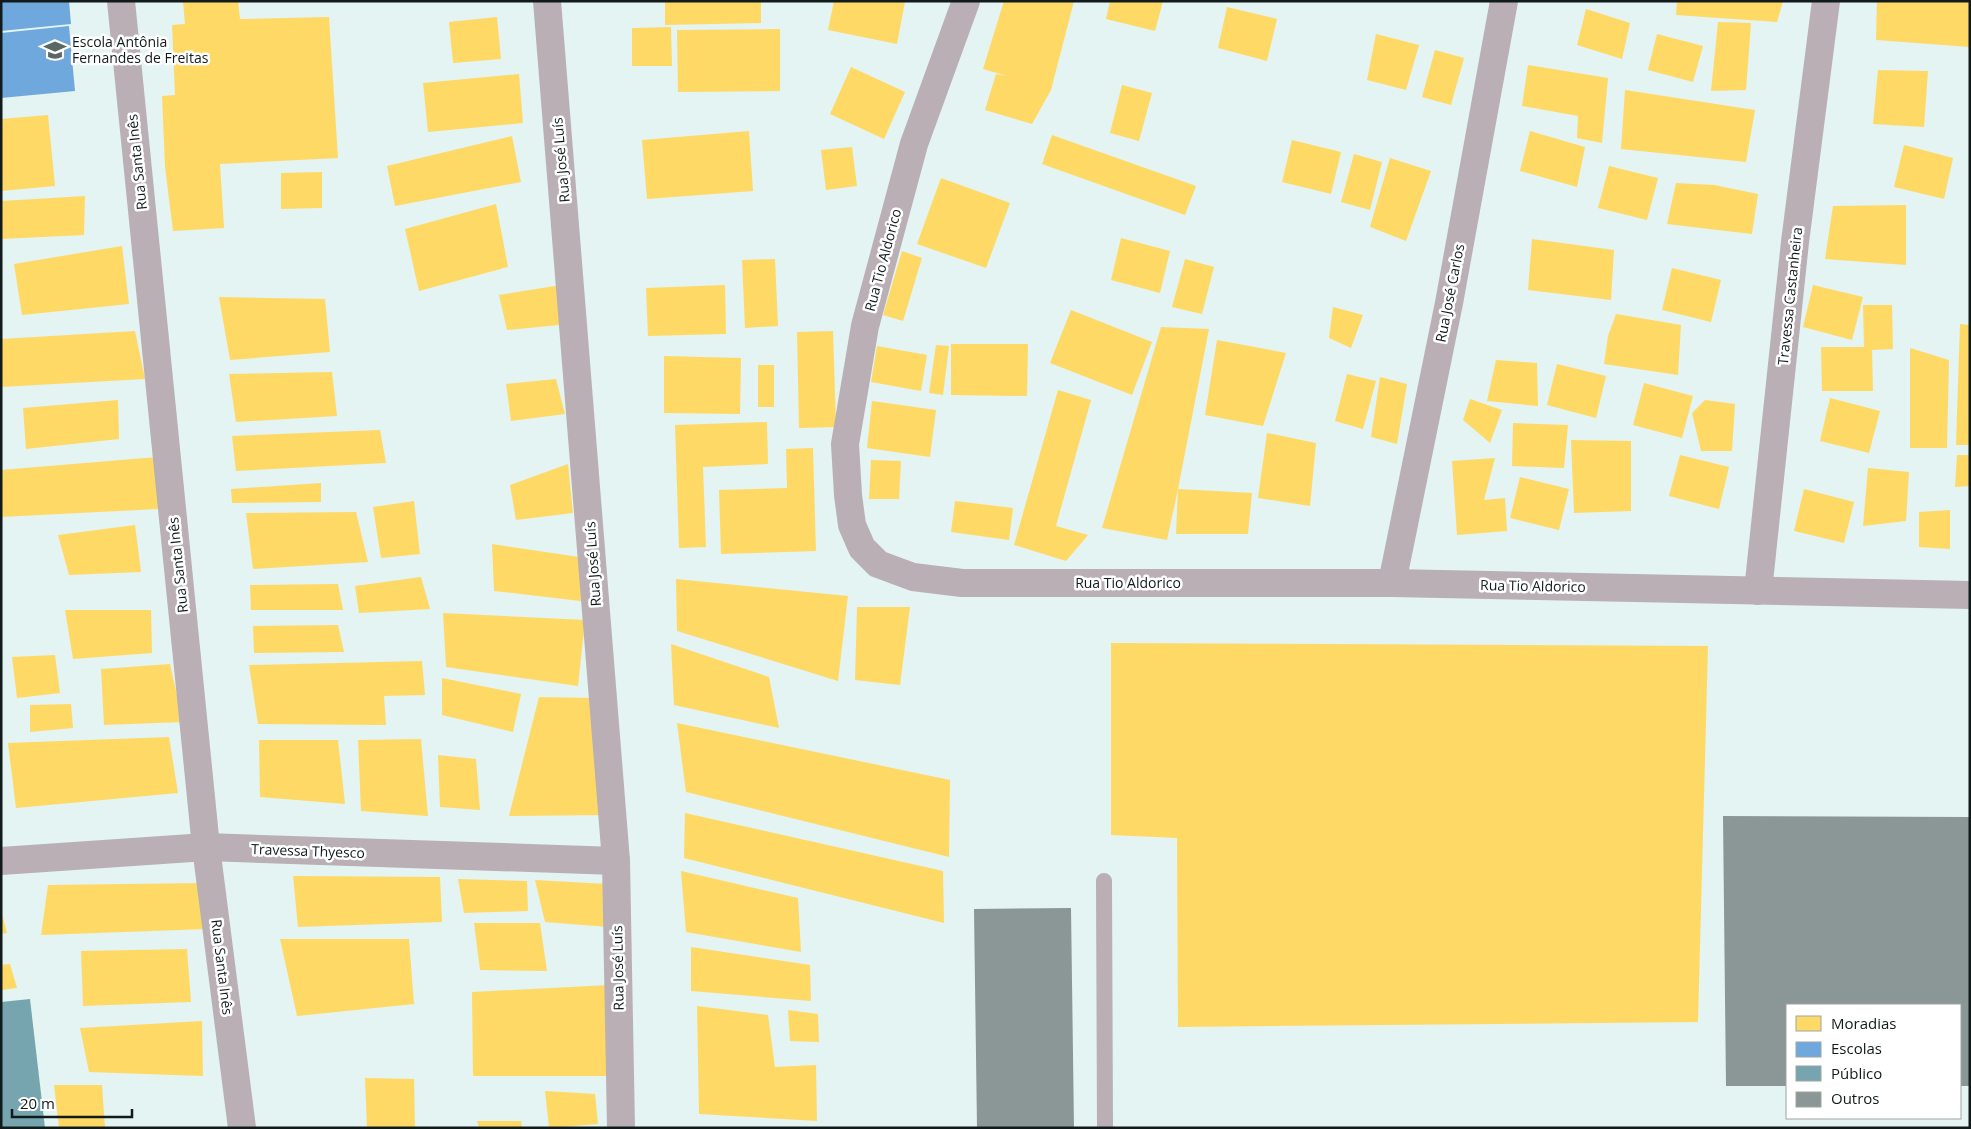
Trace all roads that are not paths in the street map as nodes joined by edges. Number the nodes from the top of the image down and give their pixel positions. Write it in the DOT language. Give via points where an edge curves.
graph roads {
  1 [pos="121,1"];
  2 [pos="548,1"];
  3 [pos="966,1"];
  4 [pos="1504,1"];
  5 [pos="1826,1"];
  6 [pos="1392,583"];
  7 [pos="1758,591"];
  8 [pos="1970,595"];
  9 [pos="206,847"];
  10 [pos="1,861"];
  11 [pos="616,861"];
  12 [pos="1104,882"];
  13 [pos="242,1128"];
  14 [pos="621,1128"];
  15 [pos="1104,1128"];
  1 -- 9 [label="street, Rua Santa Inês"];
  2 -- 11 [label="street, Rua José Luís"];
  3 -- 6 [label="street, Rua Tio Aldorico" via="914,144 865,326 845,444 852,525 862,548 878,564 913,577 962,583"];
  4 -- 6 [label="street, Rua José Carlos" via="1449,303"];
  5 -- 7 [label="street, Travessa Castanheira" via="1795,242"];
  6 -- 7 [label="street, Rua Tio Aldorico"];
  7 -- 8 [label="street, Rua Tio Aldorico"];
  9 -- 10 [label="street, Travessa Thyesco"];
  9 -- 11 [label="street, Travessa Thyesco"];
  9 -- 13 [label="street, Rua Santa Inês"];
  11 -- 14 [label="street, Rua José Luís"];
  12 -- 15 [label="lane"];
}
